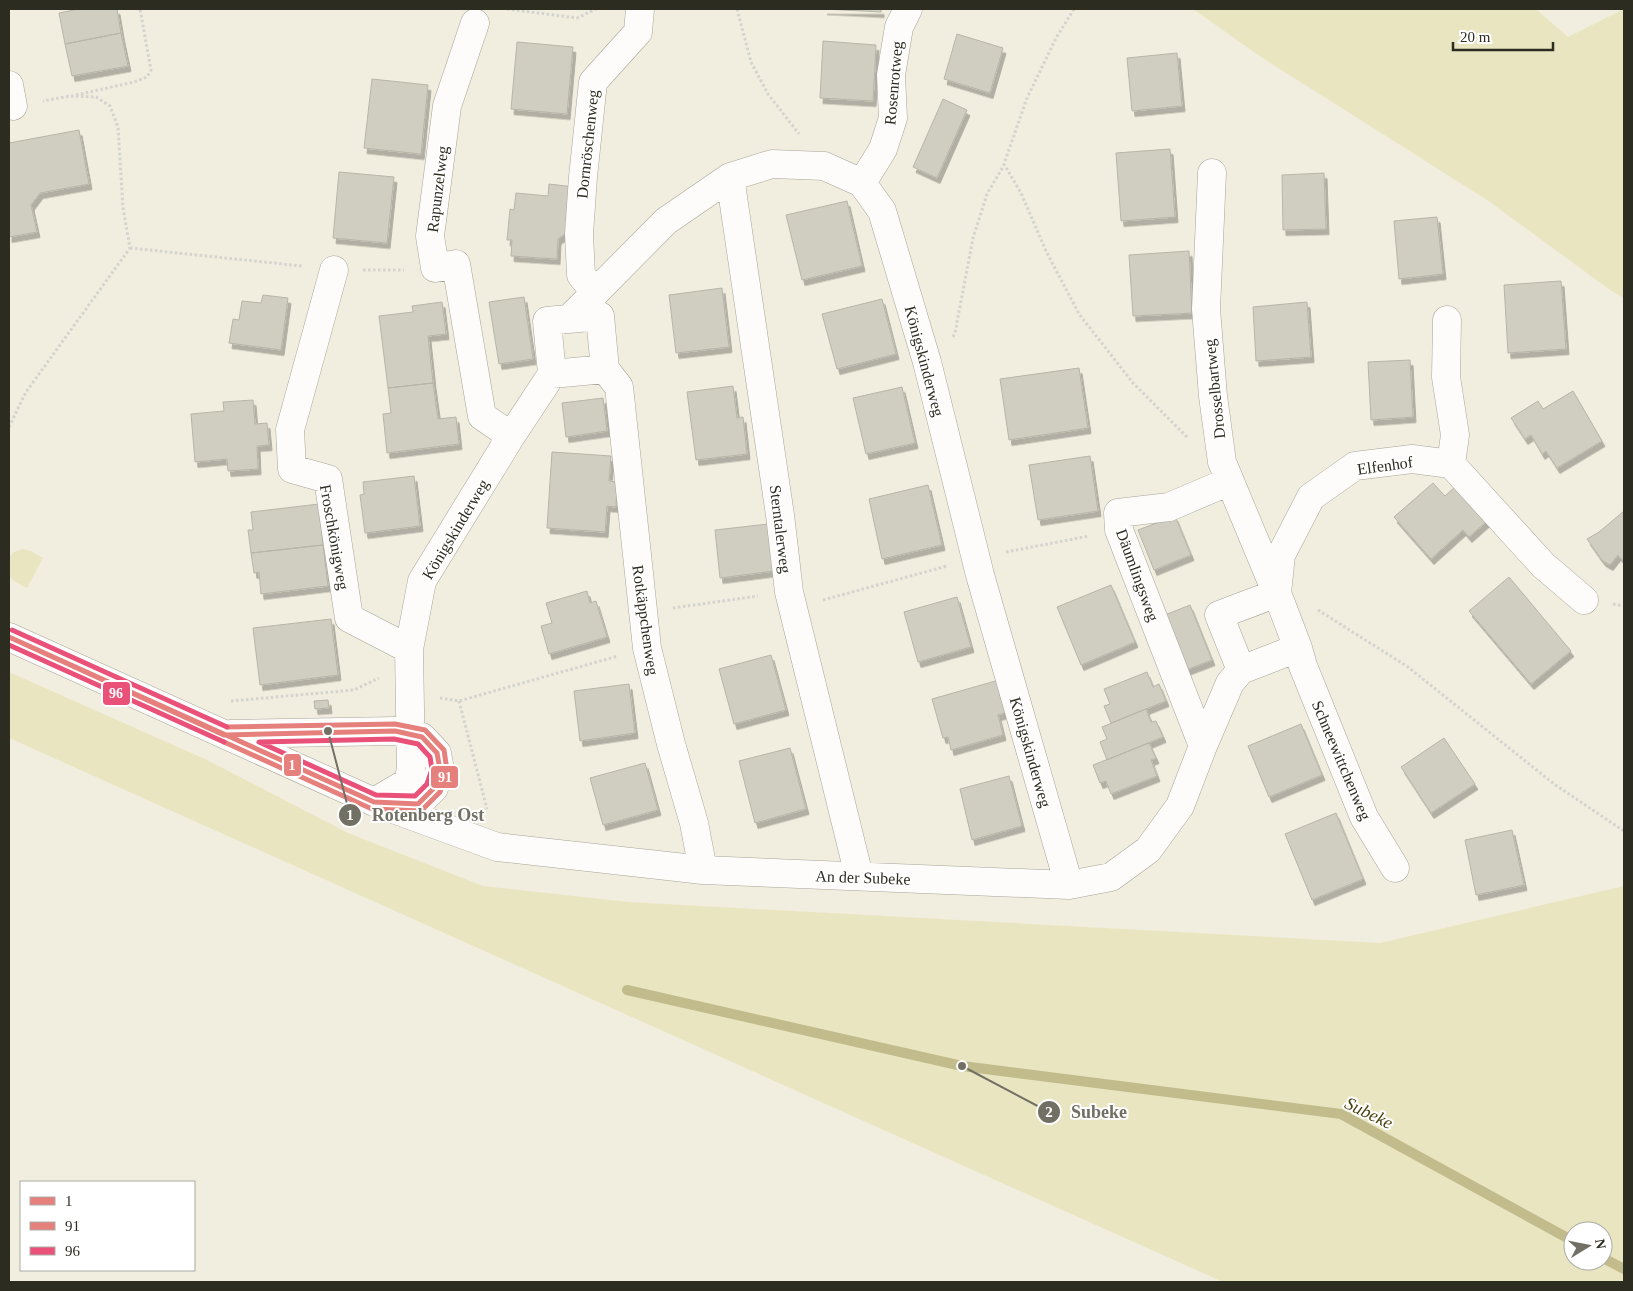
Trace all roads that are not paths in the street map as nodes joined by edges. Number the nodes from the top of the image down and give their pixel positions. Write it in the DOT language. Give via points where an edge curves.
graph roads {
  1 [pos="640,9"];
  2 [pos="908,9"];
  3 [pos="475,23"];
  4 [pos="1212,173"];
  5 [pos="730,177"];
  6 [pos="862,183"];
  7 [pos="334,270"];
  8 [pos="595,292"];
  9 [pos="570,319"];
  10 [pos="1447,320"];
  11 [pos="605,369"];
  12 [pos="552,374"];
  13 [pos="511,436"];
  14 [pos="1451,464"];
  15 [pos="1226,471"];
  16 [pos="1277,593"];
  17 [pos="1584,600"];
  18 [pos="9,638"];
  19 [pos="1298,648"];
  20 [pos="409,657"];
  21 [pos="1241,670"];
  22 [pos="224,734"];
  23 [pos="411,735"];
  24 [pos="1203,746"];
  25 [pos="374,802"];
  26 [pos="1395,868"];
  27 [pos="703,870"];
  28 [pos="858,876"];
  29 [pos="1069,885"];
  1 -- 8 [label="street, Dornröschenweg" via="638,32 594,82 579,234 581,275"];
  2 -- 6 [label="street, Rosenrotweg" via="899,26 890,76 893,118 883,149"];
  3 -- 13 [label="street, Rapunzelweg" via="447,106 430,236 435,268 456,264 482,416"];
  4 -- 15 [label="street, Drosselbartweg" via="1206,308 1213,396"];
  5 -- 6 [label="street" via="772,164 824,166"];
  5 -- 8 [label="street" via="666,221"];
  5 -- 28 [label="street, Sterntalerweg" via="789,592"];
  6 -- 29 [label="street, Königskinderweg" via="882,211 927,362 980,575"];
  7 -- 20 [label="street, Froschkönigweg" via="290,430 292,469 328,479 349,618"];
  8 -- 9 [label="street"];
  9 -- 11 [label="street" via="600,316"];
  9 -- 12 [label="street" via="547,320"];
  10 -- 14 [label="street" via="1446,377 1455,435"];
  11 -- 12 [label="street"];
  11 -- 27 [label="street, Rotkäppchenweg" via="618,386 647,648 694,823"];
  12 -- 13 [label="street, Königskinderweg"];
  13 -- 20 [label="street, Königskinderweg" via="422,581"];
  14 -- 16 [label="street, Elfenhof" via="1412,459 1355,466 1311,497 1281,555"];
  14 -- 17 [label="street" via="1543,565"];
  15 -- 16 [label="street, Drosselbartweg"];
  15 -- 24 [label="street, Däumlingsweg" via="1169,507 1118,513 1119,530"];
  16 -- 19 [label="street"];
  16 -- 21 [label="street" via="1219,616"];
  18 -- 22 [label="street, An der Subeke"];
  19 -- 21 [label="street"];
  19 -- 26 [label="street, Schneewittchenweg" via="1364,817"];
  20 -- 23 [label="street, Königskinderweg"];
  21 -- 24 [label="street, An der Subeke" via="1230,683"];
  22 -- 23 [label="street, An der Subeke" via="395,731"];
  22 -- 25 [label="street, An der Subeke"];
  23 -- 25 [label="street, An der Subeke" via="422,737 437,753 440,770 434,788 418,804"];
  24 -- 29 [label="street, An der Subeke" via="1180,806 1148,850 1111,876"];
  25 -- 27 [label="street, An der Subeke" via="497,847"];
  27 -- 28 [label="street, An der Subeke"];
  28 -- 29 [label="street, An der Subeke"];
}
